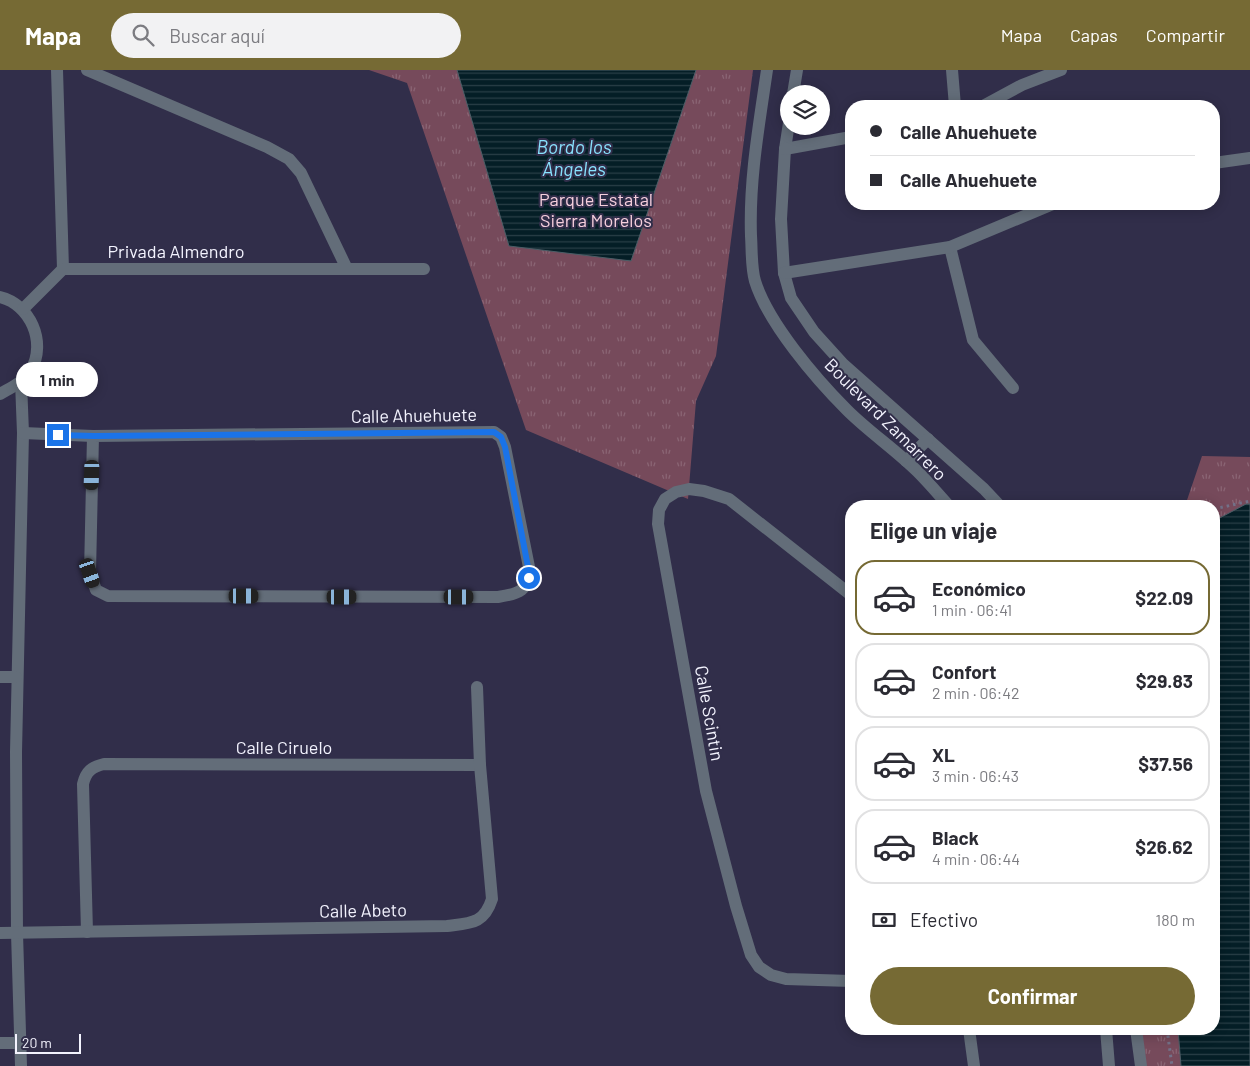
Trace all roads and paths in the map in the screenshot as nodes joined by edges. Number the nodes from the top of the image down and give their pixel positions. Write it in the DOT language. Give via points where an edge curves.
graph roads {
  1 [pos="57,70"];
  2 [pos="87,70"];
  3 [pos="768,70"];
  4 [pos="797,70"];
  5 [pos="952,70"];
  6 [pos="1061,70"];
  7 [pos="795,85"];
  8 [pos="954,100"];
  9 [pos="994,100"];
  10 [pos="787,135"];
  11 [pos="845,138"];
  12 [pos="785,149"];
  13 [pos="1250,158"];
  14 [pos="1220,162"];
  15 [pos="1039,210"];
  16 [pos="950,248"];
  17 [pos="64,269"];
  18 [pos="347,269"];
  19 [pos="424,269"];
  20 [pos="784,273"];
  21 [pos="0,297"];
  22 [pos="23,309"];
  23 [pos="21,382"];
  24 [pos="1013,388"];
  25 [pos="0,394"];
  26 [pos="23,434"];
  27 [pos="94,436"];
  28 [pos="928,439"];
  29 [pos="906,461"];
  30 [pos="944,500"];
  31 [pos="994,500"];
  32 [pos="1250,501"];
  33 [pos="1220,508"];
  34 [pos="845,590"];
  35 [pos="0,677"];
  36 [pos="16,677"];
  37 [pos="477,687"];
  38 [pos="480,765"];
  39 [pos="87,932"];
  40 [pos="0,933"];
  41 [pos="18,933"];
  42 [pos="845,981"];
  43 [pos="970,1035"];
  44 [pos="1107,1035"];
  45 [pos="1137,1035"];
  46 [pos="1168,1035"];
  47 [pos="20,1043"];
  48 [pos="0,1044"];
  49 [pos="21,1066"];
  50 [pos="974,1066"];
  51 [pos="1110,1066"];
  52 [pos="1141,1066"];
  53 [pos="1172,1066"];
  1 -- 17 [label="street"];
  2 -- 18 [label="street" via="267,146 289,159 302,173"];
  3 -- 29 [label="street, Boulevard Zamarrero" via="750,206 754,270 761,297 799,355 847,410"];
  4 -- 7 [label="street"];
  5 -- 8 [label="street"];
  6 -- 9 [label="street"];
  10 -- 12 [label="street, Boulevard Zamarrero"];
  11 -- 12 [label="street"];
  12 -- 20 [label="street, Boulevard Zamarrero" via="781,219"];
  13 -- 14 [label="street"];
  15 -- 16 [label="street"];
  16 -- 20 [label="street"];
  16 -- 24 [label="street" via="973,340"];
  17 -- 18 [label="street, Privada Almendro"];
  17 -- 22 [label="street"];
  18 -- 19 [label="street, Privada Almendro"];
  20 -- 28 [label="street, Boulevard Zamarrero" via="791,298 814,332 843,364"];
  21 -- 22 [label="street"];
  22 -- 23 [label="street" via="37,338 31,369"];
  23 -- 25 [label="street"];
  23 -- 26 [label="street"];
  26 -- 27 [label="street, Calle Ahuehuete"];
  26 -- 36 [label="street"];
  27 -- 27 [label="street, Calle Ahuehuete" via="90,573 96,590 108,596 498,597 517,594 529,578 505,447 501,437 494,432"];
  28 -- 29 [label="street"];
  28 -- 31 [label="street, Boulevard Zamarrero"];
  29 -- 30 [label="street, Boulevard Zamarrero"];
  32 -- 33 [label="path"];
  34 -- 42 [label="street, Calle Scintin" via="729,499 704,490 689,489 665,499 659,510 658,524 706,791 751,955 759,967 786,980"];
  35 -- 36 [label="street"];
  36 -- 41 [label="street"];
  37 -- 38 [label="street, Calle Abeto"];
  38 -- 39 [label="street, Calle Abeto" via="492,899 489,910 473,923"];
  38 -- 39 [label="street, Calle Ciruelo" via="104,764 89,770 83,784"];
  39 -- 41 [label="street, Calle Abeto"];
  40 -- 41 [label="street, Calle Abeto"];
  41 -- 47 [label="street"];
  43 -- 50 [label="street"];
  44 -- 51 [label="street"];
  45 -- 52 [label="street"];
  46 -- 53 [label="path"];
  47 -- 48 [label="street"];
  47 -- 49 [label="street"];
}
